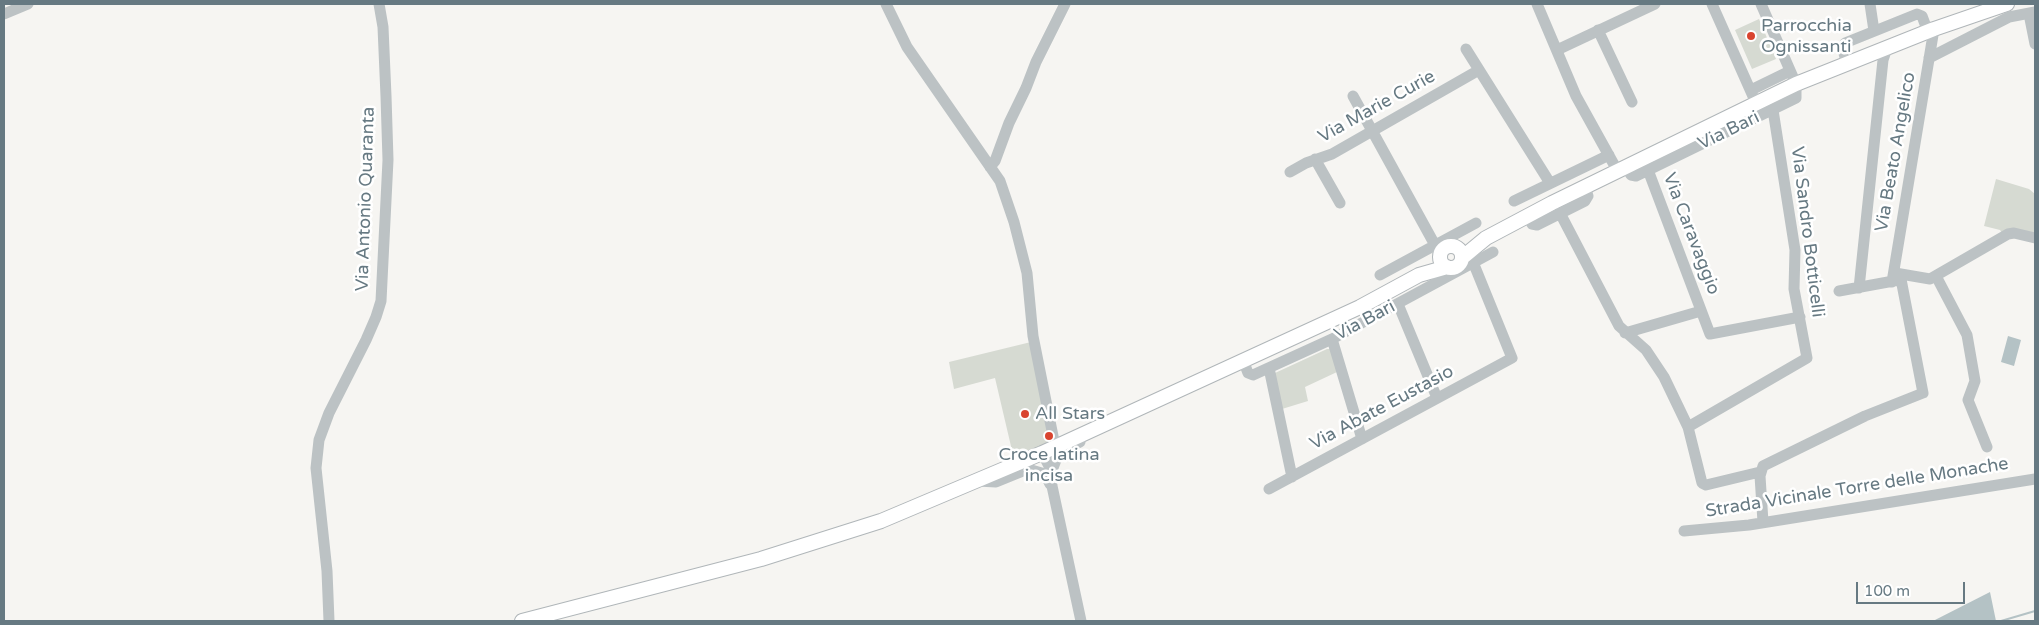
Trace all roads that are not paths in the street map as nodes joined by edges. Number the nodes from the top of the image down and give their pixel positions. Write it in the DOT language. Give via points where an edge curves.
graph roads {
  1 [pos="28,4"];
  2 [pos="380,4"];
  3 [pos="886,4"];
  4 [pos="1066,4"];
  5 [pos="1537,4"];
  6 [pos="1655,4"];
  7 [pos="1712,4"];
  8 [pos="1761,4"];
  9 [pos="1870,4"];
  10 [pos="2007,4"];
  11 [pos="2032,13"];
  12 [pos="4,14"];
  13 [pos="1598,30"];
  14 [pos="1874,31"];
  15 [pos="1931,31"];
  16 [pos="2035,44"];
  17 [pos="1887,48"];
  18 [pos="1466,49"];
  19 [pos="1556,50"];
  20 [pos="1862,58"];
  21 [pos="1929,58"];
  22 [pos="1847,64"];
  23 [pos="1479,70"];
  24 [pos="1882,70"];
  25 [pos="1790,71"];
  26 [pos="1796,84"];
  27 [pos="1750,90"];
  28 [pos="1353,96"];
  29 [pos="1632,102"];
  30 [pos="1756,103"];
  31 [pos="1773,110"];
  32 [pos="1372,132"];
  33 [pos="1609,155"];
  34 [pos="1315,159"];
  35 [pos="990,167"];
  36 [pos="1621,168"];
  37 [pos="1648,170"];
  38 [pos="1290,172"];
  39 [pos="1571,174"];
  40 [pos="1547,185"];
  41 [pos="1582,188"];
  42 [pos="1514,201"];
  43 [pos="1340,203"];
  44 [pos="1556,208"];
  45 [pos="1476,223"];
  46 [pos="2035,238"];
  47 [pos="1492,252"];
  48 [pos="1452,256"];
  49 [pos="1380,275"];
  50 [pos="1936,276"];
  51 [pos="1896,277"];
  52 [pos="1859,288"];
  53 [pos="1839,291"];
  54 [pos="1398,304"];
  55 [pos="1701,311"];
  56 [pos="1800,317"];
  57 [pos="1625,333"];
  58 [pos="1332,339"];
  59 [pos="1282,342"];
  60 [pos="1290,358"];
  61 [pos="1243,360"];
  62 [pos="1269,368"];
  63 [pos="1437,398"];
  64 [pos="1096,427"];
  65 [pos="1688,427"];
  66 [pos="1362,440"];
  67 [pos="1055,446"];
  68 [pos="1987,447"];
  69 [pos="1042,453"];
  70 [pos="1760,472"];
  71 [pos="1048,474"];
  72 [pos="1292,477"];
  73 [pos="2035,479"];
  74 [pos="978,481"];
  75 [pos="1269,489"];
  76 [pos="1763,522"];
  77 [pos="1684,531"];
  78 [pos="330,621"];
  79 [pos="522,621"];
  80 [pos="1081,621"];
  1 -- 12 [label="street"];
  2 -- 78 [label="street, Via Antonio Quaranta" via="388,160 381,301 366,340 328,413 316,468"];
  3 -- 35 [label="street" via="907,47"];
  4 -- 35 [label="street" via="1036,62"];
  5 -- 19 [label="street"];
  6 -- 13 [label="street"];
  7 -- 27 [label="street"];
  8 -- 25 [label="street"];
  9 -- 14 [label="street"];
  10 -- 15 [label="main road, Via Bari"];
  11 -- 16 [label="street"];
  11 -- 21 [label="street" via="2009,17"];
  13 -- 19 [label="street"];
  13 -- 29 [label="street"];
  14 -- 15 [label="street" via="1920,14"];
  14 -- 22 [label="street" via="1845,43 1843,50"];
  15 -- 17 [label="main road, Via Bari"];
  15 -- 21 [label="street, Via Beato Angelico"];
  17 -- 20 [label="main road, Via Bari"];
  17 -- 24 [label="street"];
  18 -- 23 [label="street"];
  19 -- 33 [label="street" via="1576,96"];
  20 -- 22 [label="main road, Via Bari"];
  20 -- 24 [label="street"];
  21 -- 51 [label="street, Via Beato Angelico"];
  22 -- 26 [label="main road, Via Bari"];
  23 -- 32 [label="street, Via Marie Curie"];
  23 -- 40 [label="street"];
  24 -- 52 [label="street"];
  25 -- 26 [label="street"];
  25 -- 27 [label="street, Via Bari"];
  26 -- 30 [label="main road, Via Bari"];
  26 -- 31 [label="street, Via Bari" via="1796,98"];
  27 -- 30 [label="street"];
  28 -- 32 [label="street"];
  30 -- 36 [label="main road, Via Bari"];
  31 -- 37 [label="street, Via Bari"];
  31 -- 56 [label="street, Via Sandro Botticelli" via="1795,250 1794,289"];
  32 -- 34 [label="street, Via Marie Curie" via="1332,154"];
  32 -- 48 [label="street"];
  33 -- 36 [label="street"];
  33 -- 39 [label="street"];
  34 -- 38 [label="street, Via Marie Curie"];
  34 -- 43 [label="street"];
  35 -- 67 [label="street" via="1000,181 1021,248 1033,336"];
  36 -- 37 [label="street, Via Bari" via="1633,176"];
  36 -- 41 [label="main road, Via Bari"];
  37 -- 55 [label="street, Via Caravaggio"];
  39 -- 40 [label="street"];
  39 -- 41 [label="street"];
  40 -- 42 [label="street"];
  40 -- 44 [label="street"];
  41 -- 44 [label="main road, Via Bari"];
  44 -- 48 [label="main road, Via Bari" via="1527,216"];
  44 -- 57 [label="street"];
  45 -- 48 [label="street, Via Bari"];
  46 -- 50 [label="street" via="2008,234"];
  47 -- 48 [label="street, Via Bari"];
  48 -- 49 [label="street, Via Bari"];
  48 -- 54 [label="street, Via Bari"];
  48 -- 59 [label="main road, Via Bari" via="1360,307"];
  48 -- 63 [label="street, Via Abate Eustasio" via="1512,358"];
  50 -- 51 [label="street" via="1928,279"];
  50 -- 68 [label="street" via="1967,335 1975,381 1968,400"];
  51 -- 52 [label="street"];
  51 -- 70 [label="street" via="1923,393 1860,418 1766,464"];
  52 -- 53 [label="street"];
  54 -- 58 [label="street, Via Bari"];
  54 -- 63 [label="street"];
  55 -- 56 [label="street, Via Caravaggio" via="1710,334"];
  55 -- 57 [label="street, Via Caravaggio"];
  56 -- 65 [label="street, Via Sandro Botticelli" via="1807,358"];
  57 -- 65 [label="street" via="1646,350 1656,364"];
  58 -- 60 [label="street, Via Bari"];
  58 -- 66 [label="street"];
  59 -- 60 [label="street"];
  59 -- 61 [label="main road, Via Bari"];
  60 -- 62 [label="street, Via Bari"];
  61 -- 62 [label="street, Via Bari" via="1251,376"];
  61 -- 64 [label="main road, Via Bari"];
  62 -- 72 [label="street"];
  63 -- 66 [label="street, Via Abate Eustasio"];
  64 -- 67 [label="main road, Via Bari"];
  64 -- 71 [label="street" via="1063,452"];
  65 -- 70 [label="street" via="1704,484"];
  66 -- 72 [label="street, Via Abate Eustasio"];
  67 -- 69 [label="main road, Via Bari"];
  69 -- 71 [label="street" via="1048,462"];
  69 -- 74 [label="main road, Via Bari"];
  70 -- 76 [label="street"];
  71 -- 74 [label="street" via="1028,469 996,482"];
  71 -- 80 [label="street"];
  72 -- 75 [label="street, Via Abate Eustasio"];
  73 -- 76 [label="street, Strada Vicinale Torre delle Monache"];
  74 -- 79 [label="main road, Via Bari" via="825,540"];
  76 -- 77 [label="street, Strada Vicinale Torre delle Monache"];
}
